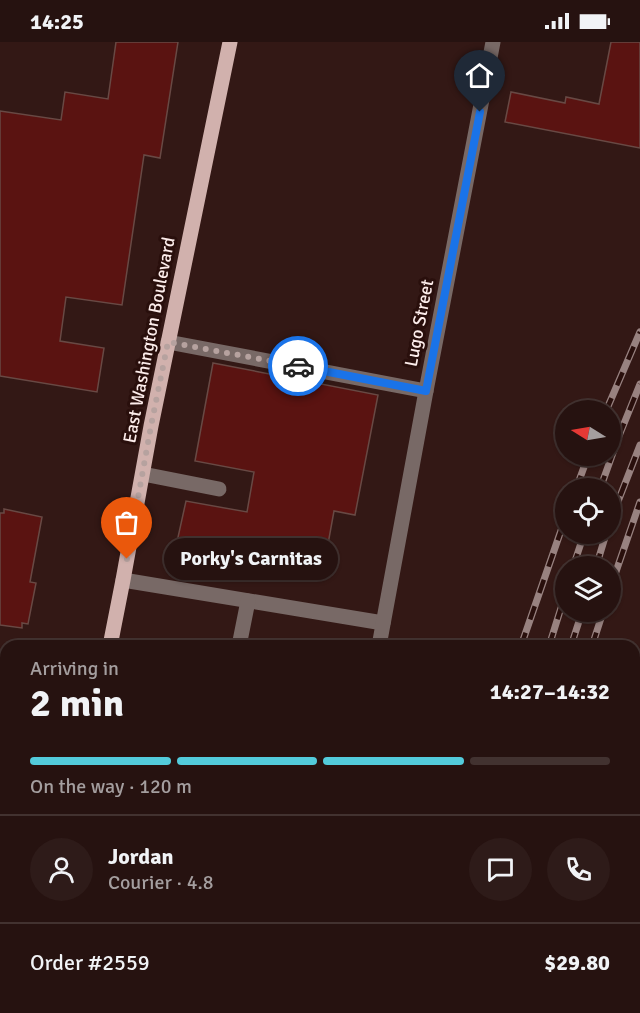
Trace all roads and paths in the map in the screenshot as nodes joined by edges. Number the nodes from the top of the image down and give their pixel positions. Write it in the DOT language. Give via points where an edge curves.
graph roads {
  1 [pos="230,42"];
  2 [pos="493,42"];
  3 [pos="168,342"];
  4 [pos="426,391"];
  5 [pos="143,474"];
  6 [pos="219,489"];
  7 [pos="123,580"];
  8 [pos="248,601"];
  9 [pos="383,623"];
  10 [pos="111,640"];
  11 [pos="240,640"];
  12 [pos="380,640"];
  1 -- 3 [label="main road, East Washington Boulevard"];
  2 -- 4 [label="street, Lugo Street"];
  3 -- 4 [label="street"];
  3 -- 5 [label="main road, East Washington Boulevard"];
  4 -- 9 [label="street, Lugo Street"];
  5 -- 6 [label="street"];
  5 -- 7 [label="main road, East Washington Boulevard"];
  7 -- 8 [label="street"];
  7 -- 10 [label="main road, East Washington Boulevard"];
  8 -- 9 [label="street"];
  8 -- 11 [label="street"];
  9 -- 12 [label="street, Lugo Street"];
}
